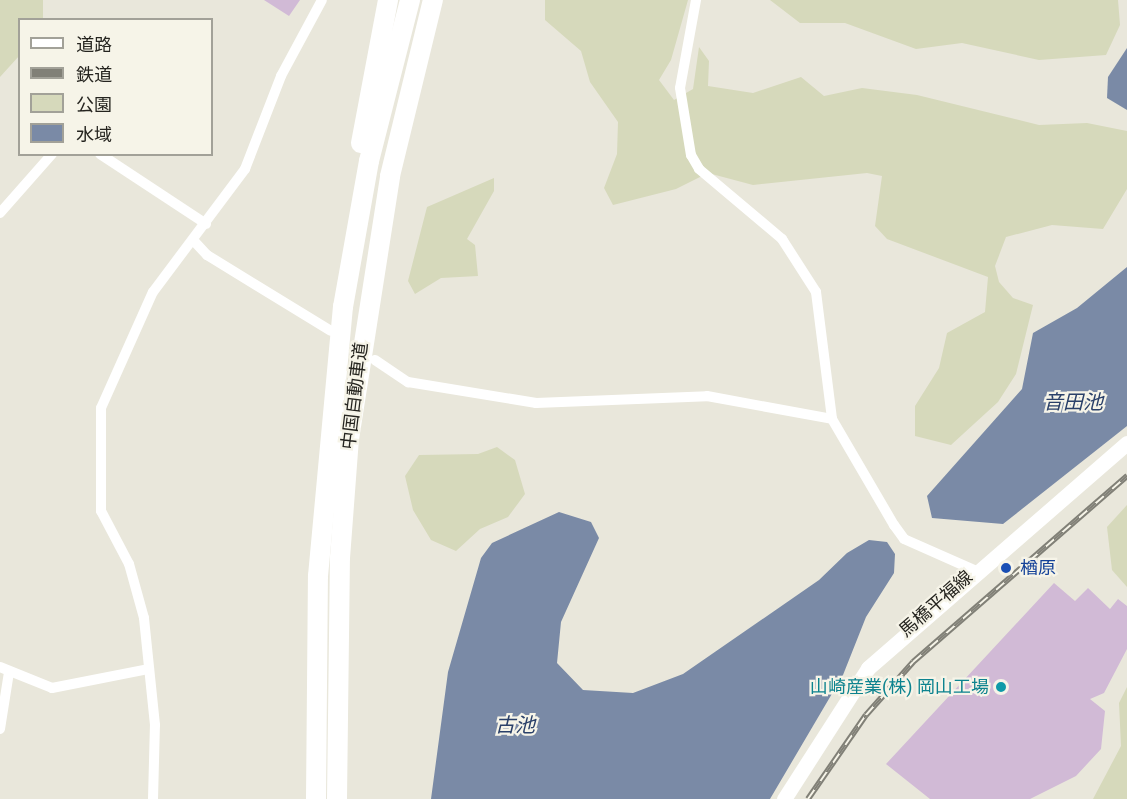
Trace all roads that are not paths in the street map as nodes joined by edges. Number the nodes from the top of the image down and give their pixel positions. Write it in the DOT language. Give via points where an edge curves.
graph roads {
  1 [pos="322,0"];
  2 [pos="388,0"];
  3 [pos="410,0"];
  4 [pos="433,0"];
  5 [pos="443,0"];
  6 [pos="696,0"];
  7 [pos="411,78"];
  8 [pos="50,156"];
  9 [pos="103,156"];
  10 [pos="0,213"];
  11 [pos="206,224"];
  12 [pos="193,240"];
  13 [pos="344,307"];
  14 [pos="331,331"];
  15 [pos="375,360"];
  16 [pos="832,419"];
  17 [pos="1127,443"];
  18 [pos="974,570"];
  19 [pos="4,669"];
  20 [pos="149,669"];
  21 [pos="0,729"];
  22 [pos="153,799"];
  23 [pos="316,799"];
  24 [pos="337,799"];
  25 [pos="784,799"];
  1 -- 11 [label="street" via="281,76 245,169"];
  2 -- 13 [label="highway" via="353,192"];
  3 -- 13 [label="highway, 中国自動車道" via="369,161"];
  4 -- 7 [label="highway, 中国自動車道"];
  5 -- 7 [label="highway"];
  6 -- 16 [label="street" via="680,88 691,156 699,169 782,239 816,292"];
  7 -- 24 [label="highway, 中国自動車道" via="366,308 349,439 340,558"];
  8 -- 10 [label="street"];
  9 -- 11 [label="street"];
  11 -- 12 [label="street"];
  12 -- 14 [label="street" via="207,255"];
  12 -- 20 [label="street" via="135,324 104,393 98,438 101,510 139,596"];
  13 -- 23 [label="highway, 中国自動車道" via="318,576"];
  15 -- 16 [label="street" via="408,382 536,403 707,396"];
  16 -- 18 [label="street" via="904,539"];
  17 -- 18 [label="main road, 馬橋平福線"];
  18 -- 25 [label="main road, 馬橋平福線" via="868,668"];
  19 -- 20 [label="street" via="52,688"];
  19 -- 21 [label="street"];
  20 -- 22 [label="street"];
}
